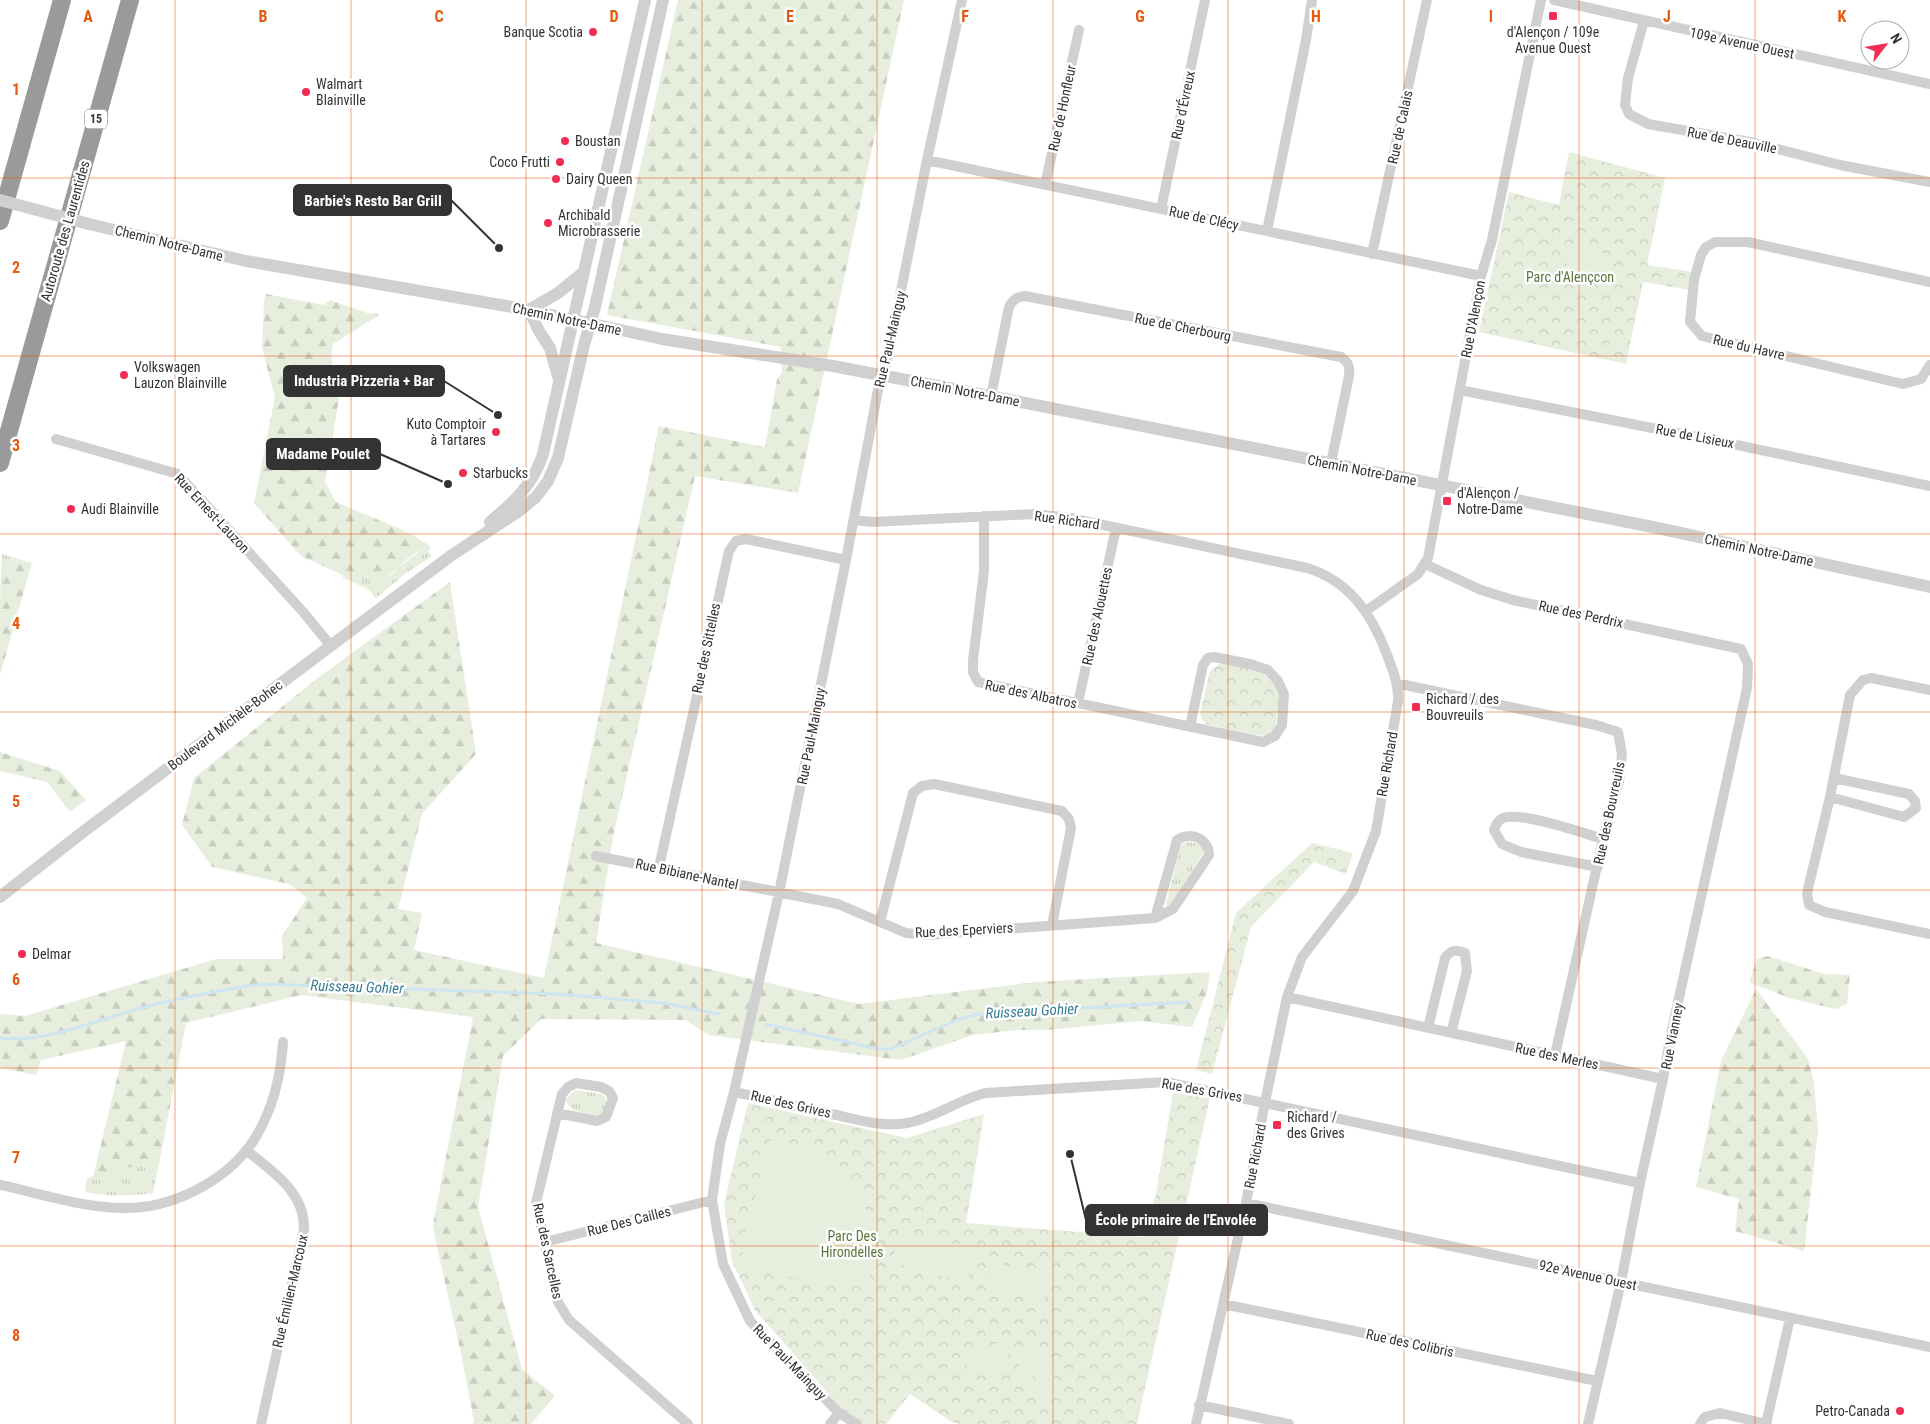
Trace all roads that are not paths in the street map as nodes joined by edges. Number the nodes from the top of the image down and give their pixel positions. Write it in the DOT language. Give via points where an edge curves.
graph roads {
  1 [pos="62,0"];
  2 [pos="130,0"];
  3 [pos="645,0"];
  4 [pos="664,0"];
  5 [pos="962,0"];
  6 [pos="1205,0"];
  7 [pos="1312,0"];
  8 [pos="1427,0"];
  9 [pos="1541,0"];
  10 [pos="1554,0"];
  11 [pos="1644,21"];
  12 [pos="1079,30"];
  13 [pos="1930,84"];
  14 [pos="927,160"];
  15 [pos="1930,182"];
  16 [pos="1045,185"];
  17 [pos="0,200"];
  18 [pos="1161,209"];
  19 [pos="0,221"];
  20 [pos="1266,231"];
  21 [pos="1372,254"];
  22 [pos="584,272"];
  23 [pos="1481,276"];
  24 [pos="1930,282"];
  25 [pos="529,310"];
  26 [pos="574,319"];
  27 [pos="590,323"];
  28 [pos="1930,365"];
  29 [pos="882,376"];
  30 [pos="560,383"];
  31 [pos="1460,390"];
  32 [pos="991,396"];
  33 [pos="56,440"];
  34 [pos="0,463"];
  35 [pos="1331,463"];
  36 [pos="1442,486"];
  37 [pos="1930,486"];
  38 [pos="984,516"];
  39 [pos="854,520"];
  40 [pos="1116,528"];
  41 [pos="452,555"];
  42 [pos="846,560"];
  43 [pos="1425,564"];
  44 [pos="1930,586"];
  45 [pos="1366,611"];
  46 [pos="331,646"];
  47 [pos="1741,649"];
  48 [pos="1397,685"];
  49 [pos="1930,690"];
  50 [pos="1078,703"];
  51 [pos="1190,727"];
  52 [pos="1834,778"];
  53 [pos="1830,797"];
  54 [pos="1603,839"];
  55 [pos="596,856"];
  56 [pos="659,867"];
  57 [pos="1598,867"];
  58 [pos="779,893"];
  59 [pos="0,897"];
  60 [pos="1156,918"];
  61 [pos="880,922"];
  62 [pos="1052,925"];
  63 [pos="1930,934"];
  64 [pos="1288,997"];
  65 [pos="1428,1028"];
  66 [pos="1451,1033"];
  67 [pos="284,1042"];
  68 [pos="1555,1055"];
  69 [pos="1663,1079"];
  70 [pos="734,1092"];
  71 [pos="1265,1102"];
  72 [pos="558,1113"];
  73 [pos="246,1150"];
  74 [pos="1640,1183"];
  75 [pos="0,1185"];
  76 [pos="712,1200"];
  77 [pos="1246,1203"];
  78 [pos="545,1242"];
  79 [pos="1621,1282"];
  80 [pos="1223,1304"];
  81 [pos="1790,1318"];
  82 [pos="1930,1348"];
  83 [pos="1597,1381"];
  84 [pos="1199,1405"];
  85 [pos="839,1412"];
  86 [pos="261,1424"];
  87 [pos="688,1424"];
  88 [pos="830,1424"];
  89 [pos="857,1424"];
  90 [pos="1196,1424"];
  91 [pos="1289,1424"];
  92 [pos="1588,1424"];
  93 [pos="1700,1424"];
  94 [pos="1767,1424"];
  1 -- 19 [label="highway"];
  2 -- 34 [label="highway, Autoroute des Laurentides / 15"];
  3 -- 22 [label="street, Boulevard Michèle-Bohec"];
  4 -- 27 [label="street, Boulevard Michèle-Bohec"];
  5 -- 14 [label="street, Rue Paul-Mainguy"];
  6 -- 18 [label="street, Rue d'Évreux"];
  7 -- 20 [label="street"];
  8 -- 21 [label="street, Rue de Calais"];
  9 -- 23 [label="street, Rue D'Alençon" via="1492,240"];
  10 -- 11 [label="street, 109e Avenue Ouest"];
  11 -- 13 [label="street, 109e Avenue Ouest"];
  11 -- 15 [label="street, Rue de Deauville" via="1628,78 1625,104 1629,114 1648,124 1750,142 1840,166"];
  12 -- 16 [label="street, Rue de Honfleur"];
  14 -- 16 [label="street, Rue de Clécy"];
  14 -- 29 [label="street, Rue Paul-Mainguy"];
  16 -- 18 [label="street, Rue de Clécy"];
  17 -- 25 [label="street, Chemin Notre-Dame, bridge" via="254,263"];
  18 -- 20 [label="street, Rue de Clécy"];
  20 -- 21 [label="street, Rue de Clécy"];
  21 -- 23 [label="street, Rue de Clécy"];
  22 -- 25 [label="street"];
  22 -- 26 [label="street, Boulevard Michèle-Bohec"];
  23 -- 31 [label="street, Rue D'Alençon"];
  24 -- 28 [label="street, Rue du Havre" via="1748,242 1715,242 1701,255 1694,280 1690,322 1702,336 1903,384 1921,379"];
  25 -- 26 [label="street, Chemin Notre-Dame"];
  25 -- 30 [label="street" via="550,348"];
  26 -- 27 [label="street, Chemin Notre-Dame"];
  26 -- 30 [label="street, Boulevard Michèle-Bohec"];
  27 -- 29 [label="street, Chemin Notre-Dame"];
  27 -- 41 [label="street, Boulevard Michèle-Bohec" via="562,445 548,481 528,504"];
  29 -- 32 [label="street, Chemin Notre-Dame"];
  29 -- 39 [label="street, Rue Paul-Mainguy"];
  30 -- 41 [label="street, Boulevard Michèle-Bohec" via="545,447 533,478 512,503"];
  31 -- 36 [label="street, Rue D'Alençon"];
  31 -- 37 [label="street, Rue de Lisieux"];
  32 -- 35 [label="street, Chemin Notre-Dame"];
  32 -- 35 [label="street, Rue de Cherbourg" via="1009,308 1012,301 1025,296 1341,358 1350,368"];
  33 -- 46 [label="street, Rue Ernest-Lauzon" via="178,474"];
  35 -- 36 [label="street, Chemin Notre-Dame"];
  36 -- 43 [label="street, Rue D'Alençon"];
  36 -- 44 [label="street, Chemin Notre-Dame"];
  38 -- 39 [label="street, Rue Richard" via="873,522"];
  38 -- 40 [label="street, Rue Richard" via="1034,514"];
  38 -- 50 [label="street, Rue des Albatros" via="984,571 973,660 973,672 978,682"];
  39 -- 42 [label="street, Rue Paul-Mainguy"];
  40 -- 45 [label="street, Rue Richard" via="1307,568 1342,586"];
  40 -- 50 [label="street, Rue des Alouettes"];
  41 -- 46 [label="street, Boulevard Michèle-Bohec"];
  42 -- 56 [label="street, Rue des Sittelles" via="746,539 736,541 729,551"];
  42 -- 58 [label="street, Rue Paul-Mainguy"];
  43 -- 45 [label="street, Rue D'Alençon" via="1413,578"];
  43 -- 47 [label="street, Rue des Perdrix" via="1481,590 1513,600"];
  45 -- 48 [label="street, Rue Richard" via="1384,646"];
  46 -- 59 [label="street, Boulevard Michèle-Bohec"];
  47 -- 69 [label="street, Rue Vianney" via="1748,664 1747,688"];
  48 -- 54 [label="street, Rue des Bouvreuils" via="1618,732 1622,754 1619,782"];
  48 -- 64 [label="street, Rue Richard" via="1397,708 1376,831 1353,891 1302,956"];
  49 -- 52 [label="street" via="1871,678 1862,680 1850,695"];
  50 -- 51 [label="street, Rue des Albatros"];
  51 -- 51 [label="street, Rue des Albatros" via="1203,665 1208,658 1268,670 1284,694 1282,725 1275,736 1263,742"];
  52 -- 53 [label="street"];
  52 -- 53 [label="street" via="1910,794 1916,808 1904,817"];
  53 -- 63 [label="street" via="1807,893 1809,905 1825,912"];
  54 -- 57 [label="street, Rue des Bouvreuils"];
  54 -- 57 [label="street" via="1528,818 1504,817 1494,830 1502,844 1521,852"];
  55 -- 56 [label="street, Rue Bibiane-Nantel"];
  56 -- 58 [label="street, Rue Bibiane-Nantel"];
  57 -- 68 [label="street, Rue des Bouvreuils"];
  58 -- 61 [label="street, Rue des Eperviers" via="838,904"];
  58 -- 70 [label="street, Rue Paul-Mainguy"];
  60 -- 60 [label="street" via="1177,840 1186,836 1202,840 1209,848 1209,855 1173,909"];
  60 -- 62 [label="street, Rue des Eperviers"];
  61 -- 62 [label="street, Rue des Eperviers" via="906,933 926,935"];
  61 -- 62 [label="street" via="913,793 922,786 934,784 1062,811 1069,819 1071,828"];
  64 -- 65 [label="street, Rue des Merles"];
  64 -- 71 [label="street, Rue Richard"];
  65 -- 66 [label="street, Rue des Merles"];
  65 -- 66 [label="street" via="1444,958 1450,951 1458,950 1464,953 1467,971"];
  66 -- 68 [label="street, Rue des Merles"];
  67 -- 73 [label="street" via="272,1101"];
  68 -- 69 [label="street, Rue des Merles"];
  69 -- 74 [label="street, Rue Vianney"];
  70 -- 71 [label="street, Rue des Grives" via="862,1121 889,1124 929,1116 968,1097 985,1093 1127,1084 1166,1082"];
  70 -- 76 [label="street, Rue Paul-Mainguy" via="720,1144"];
  71 -- 74 [label="street, Rue des Grives"];
  71 -- 77 [label="street, Rue Richard"];
  72 -- 72 [label="street, Rue des Sarcelles" via="562,1094 576,1083 601,1087 613,1098 606,1117 597,1121"];
  72 -- 78 [label="street, Rue des Sarcelles" via="536,1202"];
  73 -- 75 [label="street" via="217,1176 195,1190 165,1202 140,1207 92,1205"];
  73 -- 86 [label="street, Rue Émilien-Marcoux" via="292,1191 301,1205 304,1220"];
  74 -- 79 [label="street, Rue Vianney"];
  76 -- 78 [label="street, Rue Des Cailles"];
  76 -- 85 [label="street, Rue Paul-Mainguy" via="724,1264 750,1320"];
  77 -- 79 [label="street, 92e Avenue Ouest"];
  77 -- 80 [label="street, Rue Richard"];
  78 -- 87 [label="street, Rue des Sarcelles" via="558,1302 569,1320"];
  79 -- 81 [label="street, 92e Avenue Ouest"];
  79 -- 83 [label="street, Rue Vianney"];
  80 -- 83 [label="street, Rue des Colibris"];
  80 -- 84 [label="street, Rue Richard"];
  81 -- 82 [label="street, 92e Avenue Ouest"];
  81 -- 94 [label="street"];
  83 -- 92 [label="street, Rue Vianney"];
  84 -- 90 [label="street, Rue Richard"];
  84 -- 91 [label="street"];
  85 -- 88 [label="street"];
  85 -- 89 [label="street, Rue Paul-Mainguy"];
  93 -- 94 [label="street" via="1705,1416 1720,1413"];
}
